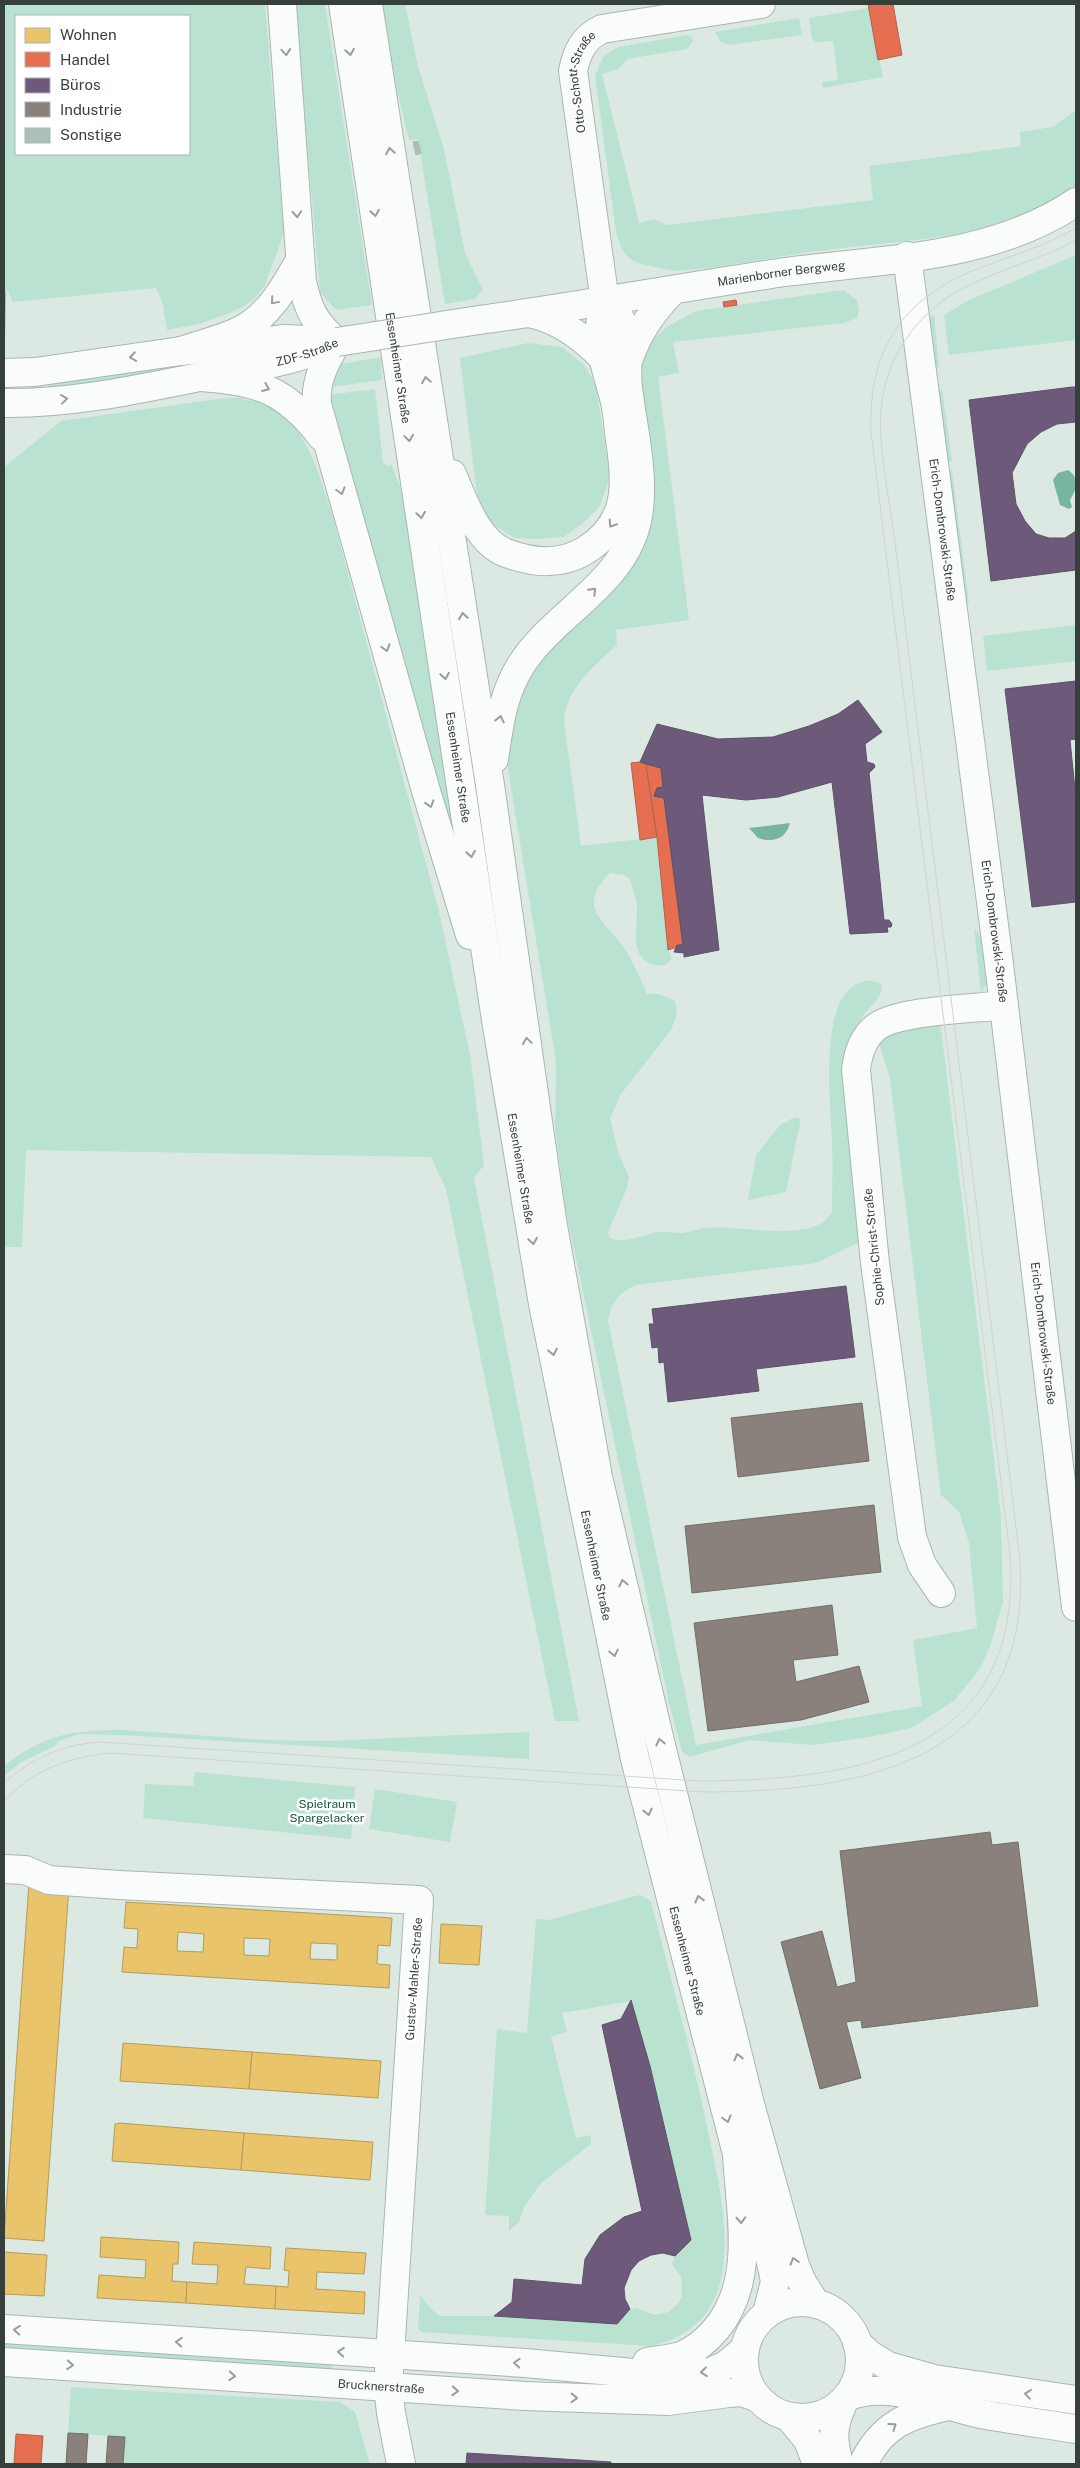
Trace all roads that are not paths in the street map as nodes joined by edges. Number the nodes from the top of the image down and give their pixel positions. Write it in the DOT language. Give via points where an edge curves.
graph roads {
  1 [pos="282,4"];
  2 [pos="343,4"];
  3 [pos="368,4"];
  4 [pos="761,4"];
  5 [pos="1076,202"];
  6 [pos="907,256"];
  7 [pos="300,260"];
  8 [pos="673,290"];
  9 [pos="605,302"];
  10 [pos="529,313"];
  11 [pos="337,342"];
  12 [pos="181,351"];
  13 [pos="616,359"];
  14 [pos="4,373"];
  15 [pos="201,377"];
  16 [pos="4,403"];
  17 [pos="434,428"];
  18 [pos="328,444"];
  19 [pos="490,785"];
  20 [pos="1004,1005"];
  21 [pos="496,1020"];
  22 [pos="941,1593"];
  23 [pos="1076,1607"];
  24 [pos="4,1869"];
  25 [pos="737,2154"];
  26 [pos="816,2304"];
  27 [pos="767,2313"];
  28 [pos="4,2329"];
  29 [pos="857,2343"];
  30 [pos="745,2348"];
  31 [pos="390,2356"];
  32 [pos="4,2362"];
  33 [pos="584,2368"];
  34 [pos="388,2386"];
  35 [pos="756,2397"];
  36 [pos="845,2399"];
  37 [pos="1076,2400"];
  38 [pos="950,2406"];
  39 [pos="789,2417"];
  40 [pos="1076,2429"];
  41 [pos="401,2464"];
  42 [pos="818,2464"];
  43 [pos="840,2464"];
  44 [pos="863,2464"];
  1 -- 7 [label="main road, one-way"];
  2 -- 21 [label="main road, Essenheimer Straße, one-way"];
  17 -- 3 [label="main road, Essenheimer Straße, one-way"];
  4 -- 9 [label="main road, Otto-Schott-Straße" via="602,29 584,41 576,56 573,71"];
  5 -- 6 [label="main road, Marienborner Bergweg" via="1032,228 1012,235 982,244"];
  6 -- 8 [label="main road, Marienborner Bergweg"];
  6 -- 20 [label="main road, Erich-Dombrowski-Straße"];
  7 -- 11 [label="main road" via="304,294 311,313 319,327"];
  7 -- 12 [label="main road, one-way" via="275,301 256,319 238,332"];
  8 -- 9 [label="main road, Marienborner Bergweg"];
  8 -- 13 [label="main road"];
  9 -- 10 [label="main road, Marienborner Bergweg"];
  9 -- 13 [label="main road, Otto-Schott-Straße" via="600,325"];
  10 -- 11 [label="main road, Marienborner Bergweg, bridge"];
  10 -- 13 [label="main road" via="566,326 591,346"];
  11 -- 12 [label="main road, ZDF-Straße" via="285,339"];
  11 -- 15 [label="main road, ZDF-Straße" via="295,358"];
  11 -- 18 [label="main road" via="320,372 316,393"];
  12 -- 14 [label="main road, ZDF-Straße, one-way" via="34,372"];
  13 -- 17 [label="main road, one-way" via="615,400 625,493 620,512 610,529 596,544 578,555 544,562 502,552 474,523"];
  19 -- 13 [label="main road, one-way" via="506,694 523,662 546,635 605,579 632,539 641,492 628,382"];
  16 -- 15 [label="main road, ZDF-Straße, one-way" via="146,388"];
  15 -- 18 [label="main road, one-way" via="244,381 269,389 297,408"];
  19 -- 17 [label="main road, Essenheimer Straße, one-way"];
  18 -- 21 [label="main road, one-way" via="426,791"];
  26 -- 19 [label="main road, Essenheimer Straße, one-way" via="795,2265 750,2104 598,1477 552,1220"];
  20 -- 22 [label="main road, Sophie-Christ-Straße" via="892,1019 869,1035 860,1050 856,1069 878,1290 912,1537 922,1565"];
  20 -- 23 [label="main road, Erich-Dombrowski-Straße"];
  21 -- 25 [label="main road, Essenheimer Straße, one-way" via="543,1304 635,1759"];
  24 -- 31 [label="main road, Gustav-Mahler-Straße" via="26,1870 48,1880 419,1900"];
  25 -- 27 [label="main road, Essenheimer Straße" via="754,2192 774,2271 776,2282"];
  25 -- 33 [label="main road, one-way" via="743,2259 738,2291 728,2314 703,2343 681,2356 636,2365"];
  26 -- 27 [label="main road" via="790,2303"];
  26 -- 29 [label="main road" via="842,2318"];
  27 -- 30 [label="main road" via="749,2335"];
  31 -- 28 [label="main road, one-way"];
  29 -- 36 [label="main road" via="859,2371"];
  37 -- 29 [label="main road, one-way" via="934,2379 888,2366"];
  30 -- 33 [label="main road, one-way" via="726,2365 710,2372 655,2375"];
  30 -- 35 [label="main road" via="745,2374"];
  33 -- 31 [label="main road, one-way"];
  31 -- 34 [label="main road"];
  32 -- 34 [label="main road, Brucknerstraße, one-way"];
  34 -- 35 [label="main road, Brucknerstraße, one-way" via="658,2401 741,2392"];
  34 -- 41 [label="main road"];
  35 -- 39 [label="main road" via="776,2413"];
  36 -- 38 [label="main road" via="862,2391 882,2390"];
  36 -- 39 [label="main road" via="812,2418"];
  36 -- 43 [label="main road" via="833,2433"];
  38 -- 40 [label="main road"];
  44 -- 38 [label="main road, one-way" via="876,2442 892,2425 921,2412"];
  39 -- 42 [label="main road" via="808,2440"];
}
